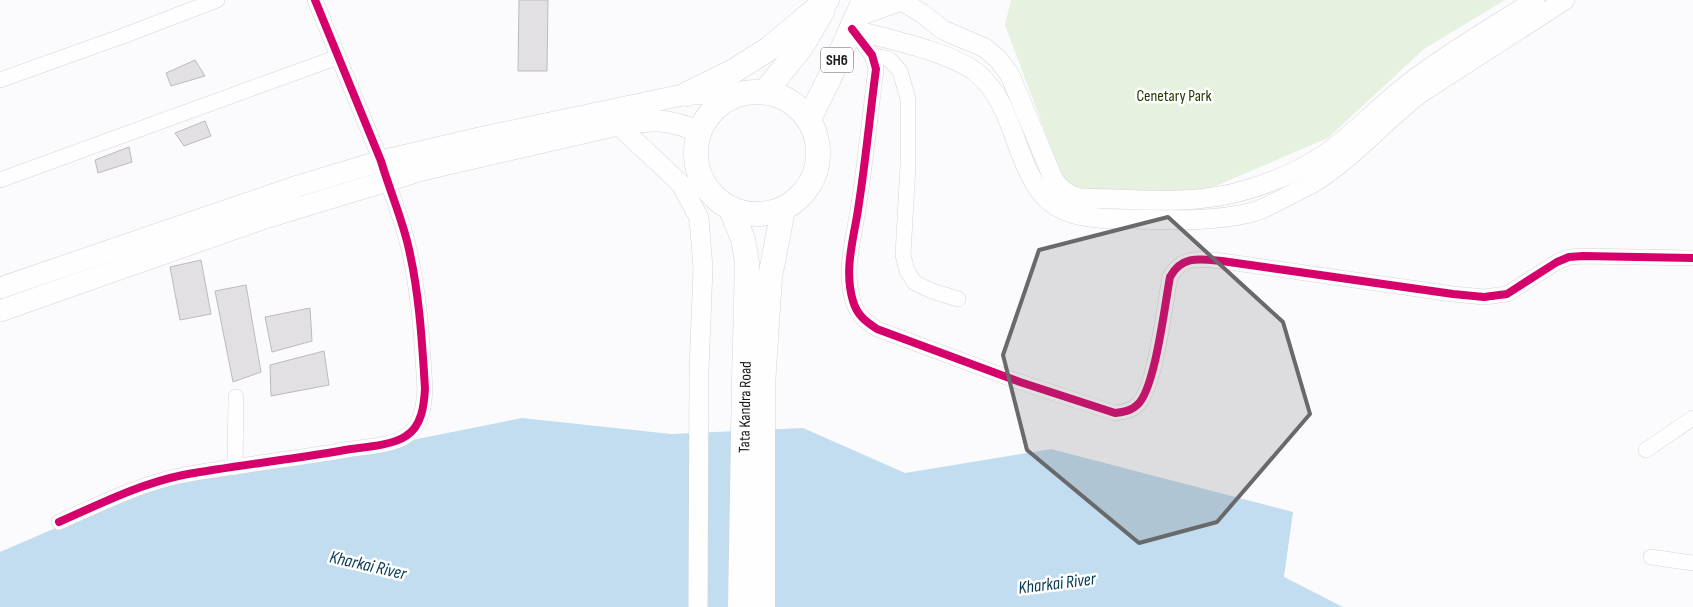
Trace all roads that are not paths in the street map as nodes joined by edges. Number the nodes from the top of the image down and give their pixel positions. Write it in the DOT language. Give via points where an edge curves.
graph roads {
  1 [pos="217,0"];
  2 [pos="316,0"];
  3 [pos="900,0"];
  4 [pos="1535,0"];
  5 [pos="1565,0"];
  6 [pos="826,3"];
  7 [pos="858,15"];
  8 [pos="973,42"];
  9 [pos="872,55"];
  10 [pos="338,57"];
  11 [pos="962,64"];
  12 [pos="0,80"];
  13 [pos="765,92"];
  14 [pos="687,94"];
  15 [pos="738,94"];
  16 [pos="809,119"];
  17 [pos="618,125"];
  18 [pos="700,132"];
  19 [pos="384,171"];
  20 [pos="0,180"];
  21 [pos="731,210"];
  22 [pos="783,210"];
  23 [pos="1693,258"];
  24 [pos="0,288"];
  25 [pos="958,299"];
  26 [pos="0,311"];
  27 [pos="753,382"];
  28 [pos="236,397"];
  29 [pos="1693,418"];
  30 [pos="1646,450"];
  31 [pos="235,467"];
  32 [pos="59,522"];
  33 [pos="1651,557"];
  34 [pos="1693,563"];
  35 [pos="698,607"];
  36 [pos="740,607"];
  37 [pos="763,607"];
  1 -- 12 [label="street"];
  2 -- 10 [label="street"];
  3 -- 7 [label="street"];
  3 -- 8 [label="street" via="943,30"];
  4 -- 8 [label="street" via="1408,83 1325,153 1298,170 1244,190 1200,200 1080,198 1066,194 1053,178 1010,75 998,59"];
  5 -- 11 [label="street" via="1421,93 1312,184 1253,212 1222,217 1096,219 1073,214 1053,204 1032,179 996,96 987,83"];
  6 -- 7 [label="main road"];
  6 -- 13 [label="main road, SH6" via="802,46"];
  6 -- 14 [label="main road" via="770,48 734,71"];
  7 -- 9 [label="street"];
  7 -- 11 [label="street" via="923,49"];
  7 -- 16 [label="main road, SH6"];
  8 -- 11 [label="street"];
  9 -- 23 [label="street" via="876,69 848,270 857,313 877,329 1020,382 1116,412 1125,412 1138,405 1145,396 1152,376 1170,277 1175,268 1186,261 1222,261 1489,297 1507,294 1569,257"];
  9 -- 25 [label="street" via="889,59 900,72 908,99 903,255 907,271 915,283 932,292"];
  10 -- 19 [label="street"];
  10 -- 20 [label="street"];
  13 -- 15 [label="main road"];
  13 -- 16 [label="main road" via="790,100"];
  14 -- 15 [label="main road"];
  14 -- 19 [label="main road" via="484,137"];
  15 -- 18 [label="main road" via="708,116"];
  16 -- 22 [label="main road" via="819,144 817,170 804,194"];
  17 -- 18 [label="main road" via="666,121"];
  17 -- 19 [label="main road" via="422,170"];
  17 -- 35 [label="street" via="682,184 699,218 703,268"];
  18 -- 21 [label="main road" via="696,150 699,174 712,195"];
  19 -- 24 [label="main road" via="298,186"];
  19 -- 26 [label="main road"];
  19 -- 31 [label="street" via="398,206 415,279 426,389 418,422 407,436 387,443"];
  21 -- 22 [label="main road" via="757,216"];
  21 -- 27 [label="main road, Tata Kandra Road" via="748,262"];
  22 -- 27 [label="main road"];
  27 -- 36 [label="main road, Tata Kandra Road"];
  27 -- 37 [label="main road"];
  28 -- 31 [label="street"];
  29 -- 30 [label="street"];
  31 -- 32 [label="street" via="155,482"];
  33 -- 34 [label="street"];
}
